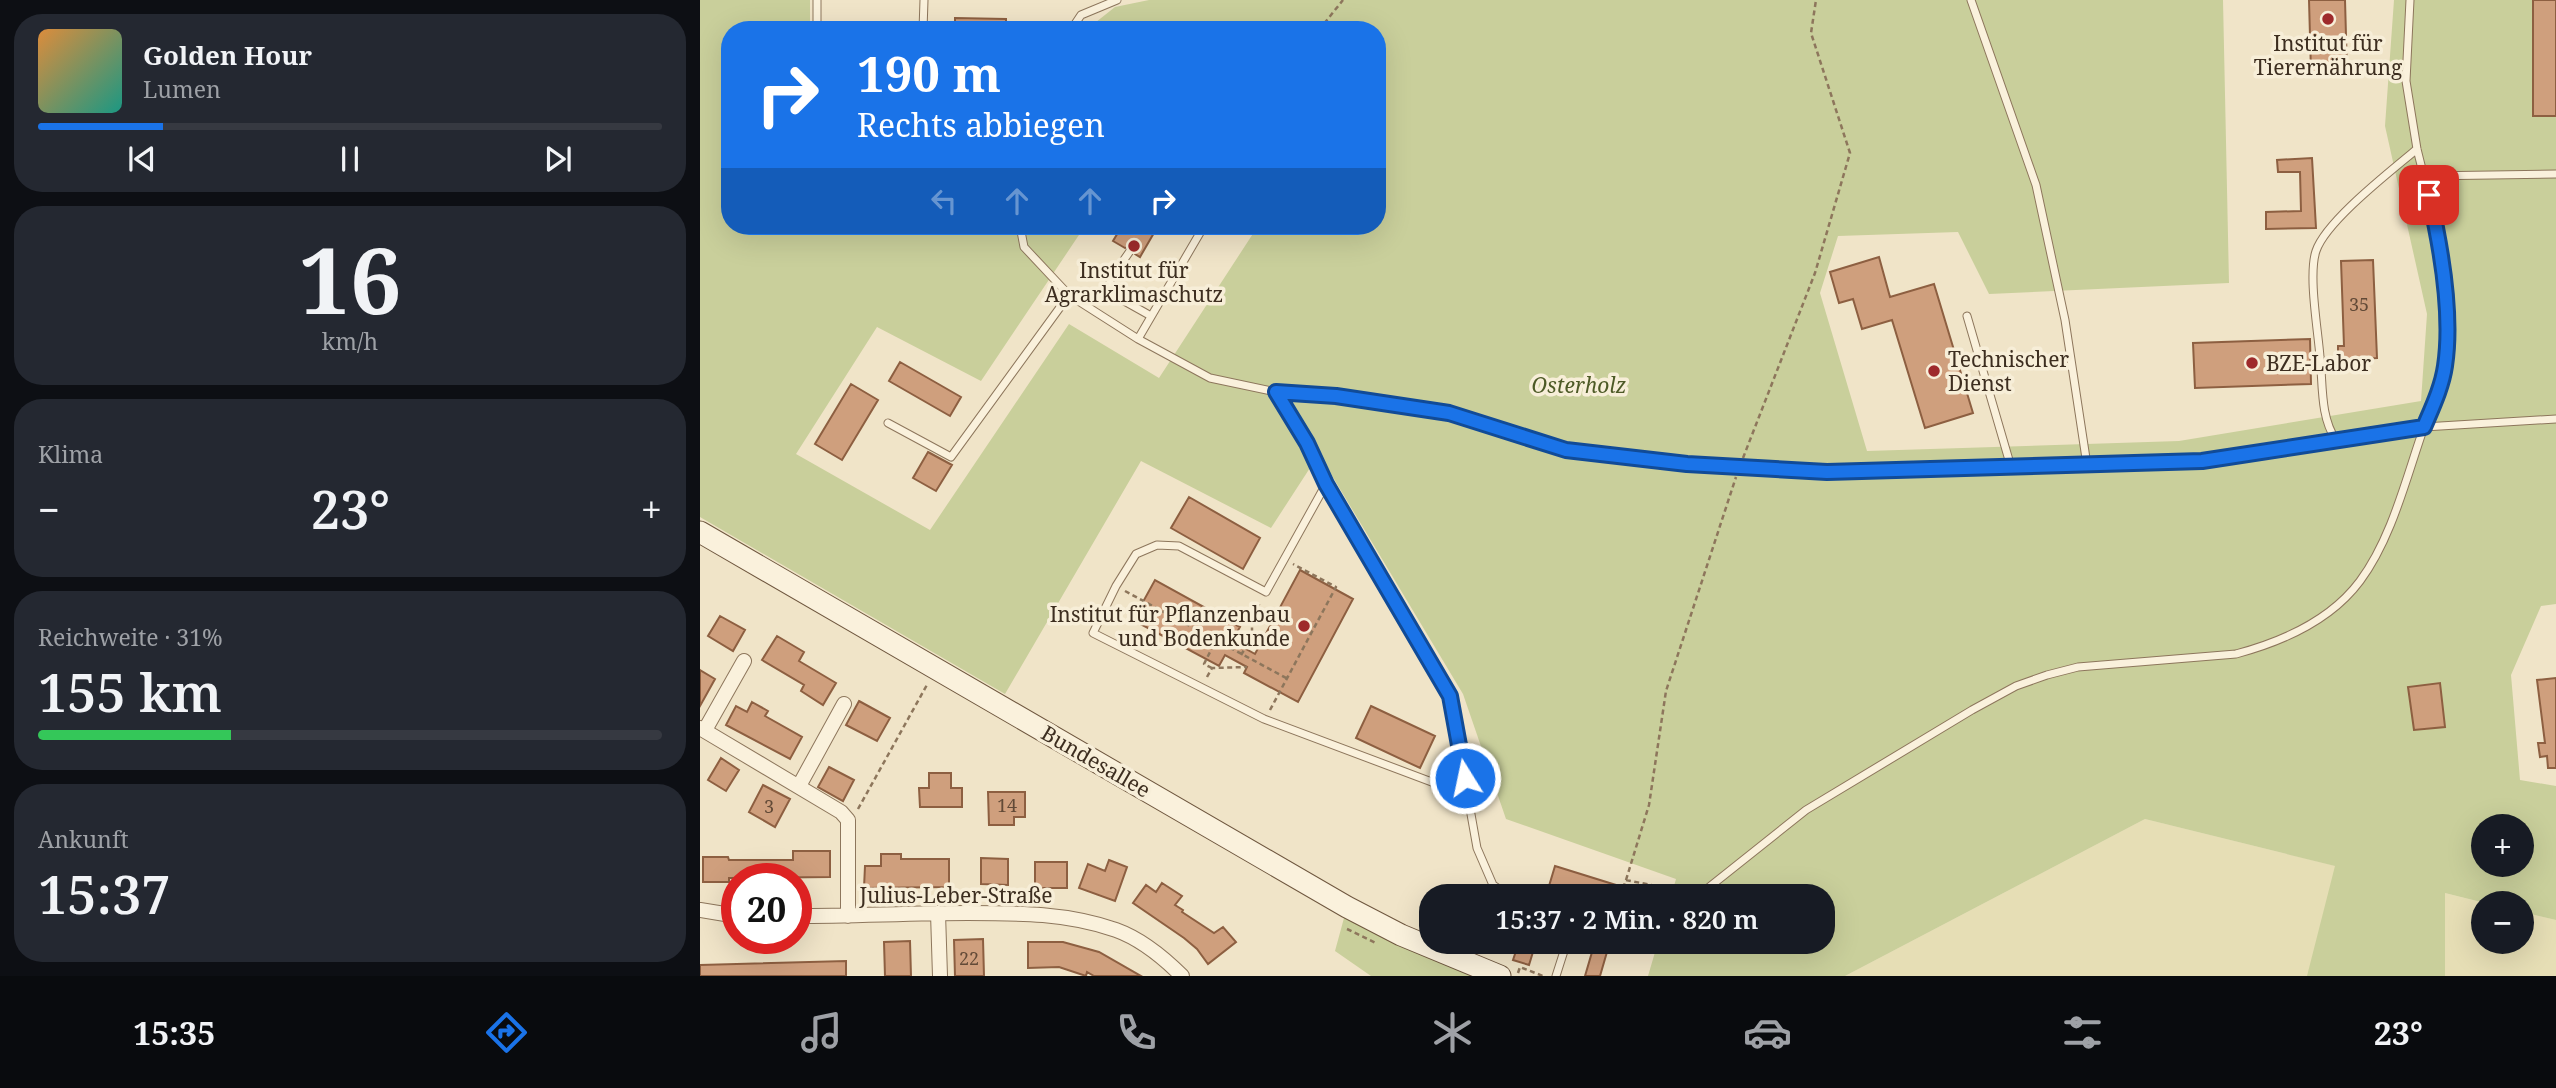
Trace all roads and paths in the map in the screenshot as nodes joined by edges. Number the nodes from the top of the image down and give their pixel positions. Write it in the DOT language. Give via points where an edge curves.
graph roads {
  1 [pos="817,0"];
  2 [pos="924,0"];
  3 [pos="1117,0"];
  4 [pos="1343,0"];
  5 [pos="1816,0"];
  6 [pos="1971,0"];
  7 [pos="2410,0"];
  8 [pos="817,21"];
  9 [pos="923,21"];
  10 [pos="1077,21"];
  11 [pos="1326,21"];
  12 [pos="2417,149"];
  13 [pos="2556,174"];
  14 [pos="2424,176"];
  15 [pos="1022,235"];
  16 [pos="1199,235"];
  17 [pos="1130,251"];
  18 [pos="1069,295"];
  19 [pos="1151,316"];
  20 [pos="1966,316"];
  21 [pos="1138,339"];
  22 [pos="1276,392"];
  23 [pos="2556,419"];
  24 [pos="888,423"];
  25 [pos="2424,427"];
  26 [pos="2336,440"];
  27 [pos="2087,465"];
  28 [pos="1740,467"];
  29 [pos="2011,467"];
  30 [pos="1326,484"];
  31 [pos="700,532"];
  32 [pos="1284,559"];
  33 [pos="1116,586"];
  34 [pos="1266,592"];
  35 [pos="1216,641"];
  36 [pos="1241,655"];
  37 [pos="744,661"];
  38 [pos="1247,667"];
  39 [pos="937,668"];
  40 [pos="1213,668"];
  41 [pos="1288,679"];
  42 [pos="1201,689"];
  43 [pos="844,704"];
  44 [pos="1264,719"];
  45 [pos="703,729"];
  46 [pos="799,786"];
  47 [pos="1469,796"];
  48 [pos="848,820"];
  49 [pos="1626,880"];
  50 [pos="1493,884"];
  51 [pos="1624,884"];
  52 [pos="1646,884"];
  53 [pos="1712,884"];
  54 [pos="700,910"];
  55 [pos="721,913"];
  56 [pos="939,913"];
  57 [pos="812,916"];
  58 [pos="848,916"];
  59 [pos="1563,954"];
  60 [pos="940,976"];
  61 [pos="1182,976"];
  62 [pos="1500,976"];
  63 [pos="1517,976"];
  64 [pos="1544,976"];
  65 [pos="1556,976"];
  1 -- 8 [label="lane"];
  2 -- 9 [label="lane"];
  3 -- 10 [label="lane"];
  4 -- 11 [label="path"];
  5 -- 28 [label="path" via="1811,33 1850,153 1815,273"];
  6 -- 27 [label="lane" via="2036,186 2065,320"];
  7 -- 12 [label="lane" via="2406,81"];
  12 -- 14 [label="lane"];
  12 -- 26 [label="lane" via="2341,216 2316,251 2315,303 2324,404"];
  13 -- 14 [label="lane"];
  14 -- 25 [label="lane" via="2438,233 2446,305 2445,366"];
  15 -- 18 [label="lane" via="1024,247"];
  16 -- 19 [label="lane"];
  17 -- 19 [label="lane" via="1110,280 1110,292"];
  18 -- 21 [label="lane"];
  18 -- 24 [label="lane" via="951,457"];
  19 -- 21 [label="lane"];
  20 -- 29 [label="lane"];
  21 -- 22 [label="lane" via="1209,377"];
  22 -- 28 [label="lane" via="1449,413 1566,450"];
  22 -- 30 [label="lane"];
  23 -- 25 [label="lane"];
  25 -- 26 [label="lane"];
  25 -- 53 [label="lane" via="2376,553 2353,589 2310,625 2236,654 2078,667 2016,686 1807,810"];
  26 -- 27 [label="lane" via="2202,461"];
  27 -- 29 [label="lane"];
  28 -- 29 [label="lane" via="1827,472"];
  28 -- 49 [label="path" via="1666,691 1649,805"];
  30 -- 32 [label="lane"];
  30 -- 47 [label="lane" via="1450,696"];
  31 -- 39 [label="main road, Bundesallee"];
  32 -- 34 [label="lane"];
  32 -- 41 [label="path" via="1336,587"];
  33 -- 34 [label="lane" via="1136,554 1157,545 1179,546"];
  33 -- 35 [label="path"];
  33 -- 42 [label="lane" via="1093,633"];
  34 -- 36 [label="path" via="1252,617 1252,637"];
  35 -- 36 [label="path"];
  35 -- 40 [label="path" via="1203,664"];
  36 -- 41 [label="path"];
  37 -- 45 [label="street"];
  38 -- 40 [label="path"];
  39 -- 48 [label="path" via="860,807"];
  39 -- 62 [label="main road, Bundesallee" via="1347,907"];
  40 -- 42 [label="path"];
  41 -- 44 [label="path"];
  42 -- 44 [label="lane"];
  43 -- 46 [label="street"];
  44 -- 47 [label="lane"];
  45 -- 46 [label="street"];
  46 -- 48 [label="street"];
  47 -- 50 [label="lane" via="1477,848"];
  48 -- 58 [label="street"];
  49 -- 51 [label="path"];
  49 -- 52 [label="path"];
  54 -- 55 [label="street"];
  56 -- 58 [label="street, Julius-Leber-Straße"];
  56 -- 60 [label="street"];
  56 -- 61 [label="street, Julius-Leber-Straße" via="1047,914 1086,921 1147,946"];
  57 -- 58 [label="street, Julius-Leber-Straße"];
  59 -- 65 [label="lane"];
  63 -- 64 [label="path" via="1520,967"];
}
